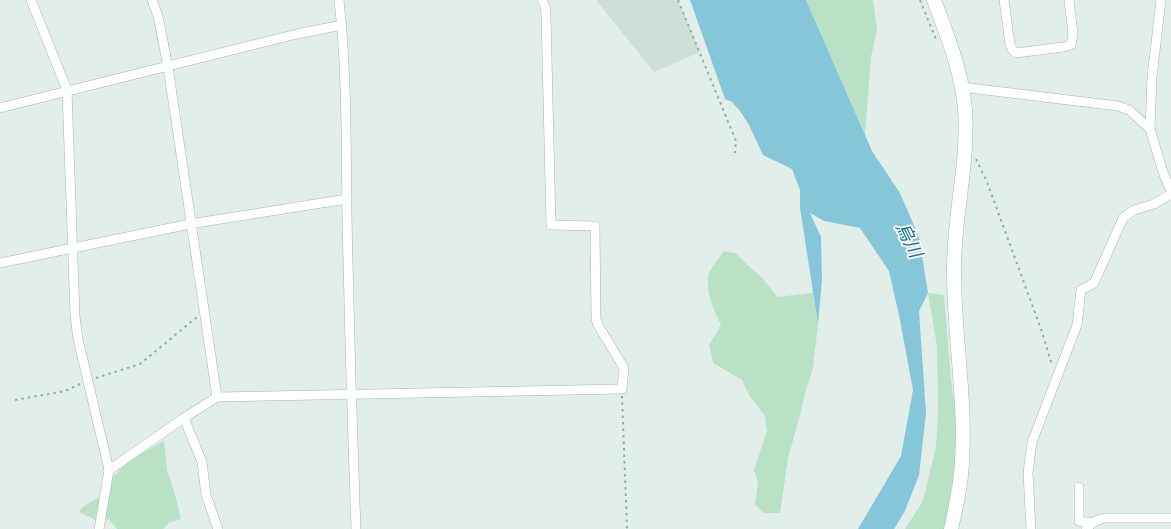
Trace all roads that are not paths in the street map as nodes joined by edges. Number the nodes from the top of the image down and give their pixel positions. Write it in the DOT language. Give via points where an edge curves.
graph roads {
  1 [pos="31,0"];
  2 [pos="152,0"];
  3 [pos="339,0"];
  4 [pos="542,0"];
  5 [pos="934,0"];
  6 [pos="1004,0"];
  7 [pos="1068,0"];
  8 [pos="1161,0"];
  9 [pos="342,25"];
  10 [pos="168,67"];
  11 [pos="961,86"];
  12 [pos="67,90"];
  13 [pos="0,108"];
  14 [pos="1150,129"];
  15 [pos="1167,170"];
  16 [pos="1171,192"];
  17 [pos="347,200"];
  18 [pos="190,224"];
  19 [pos="74,248"];
  20 [pos="0,263"];
  21 [pos="351,395"];
  22 [pos="216,397"];
  23 [pos="184,418"];
  24 [pos="109,470"];
  25 [pos="1079,487"];
  26 [pos="1171,518"];
  27 [pos="1089,526"];
  28 [pos="100,529"];
  29 [pos="218,529"];
  30 [pos="356,529"];
  31 [pos="951,529"];
  32 [pos="1031,529"];
  1 -- 12 [label="street"];
  2 -- 10 [label="street"];
  3 -- 9 [label="street"];
  4 -- 21 [label="street" via="546,16 551,226 595,226 596,319 622,361 622,389"];
  5 -- 11 [label="street"];
  6 -- 7 [label="street" via="1010,44 1016,53 1071,45"];
  8 -- 14 [label="street" via="1151,84"];
  9 -- 10 [label="street"];
  9 -- 17 [label="street"];
  10 -- 12 [label="street"];
  10 -- 18 [label="street"];
  11 -- 14 [label="street" via="1118,106 1129,110"];
  11 -- 31 [label="street" via="965,109 965,148 954,238 954,273 963,436 960,482"];
  12 -- 13 [label="street"];
  12 -- 19 [label="street"];
  14 -- 15 [label="street"];
  15 -- 16 [label="street"];
  16 -- 32 [label="street" via="1124,218 1094,283 1081,290 1077,325 1032,442 1029,460"];
  17 -- 18 [label="street"];
  17 -- 21 [label="street"];
  18 -- 19 [label="street"];
  18 -- 22 [label="street"];
  19 -- 20 [label="street"];
  19 -- 24 [label="street" via="78,339"];
  21 -- 22 [label="street"];
  21 -- 30 [label="street"];
  22 -- 23 [label="street"];
  23 -- 24 [label="street"];
  23 -- 29 [label="street" via="202,462 206,494"];
  24 -- 28 [label="street"];
  25 -- 27 [label="street" via="1079,521"];
  26 -- 27 [label="street" via="1104,518"];
}
